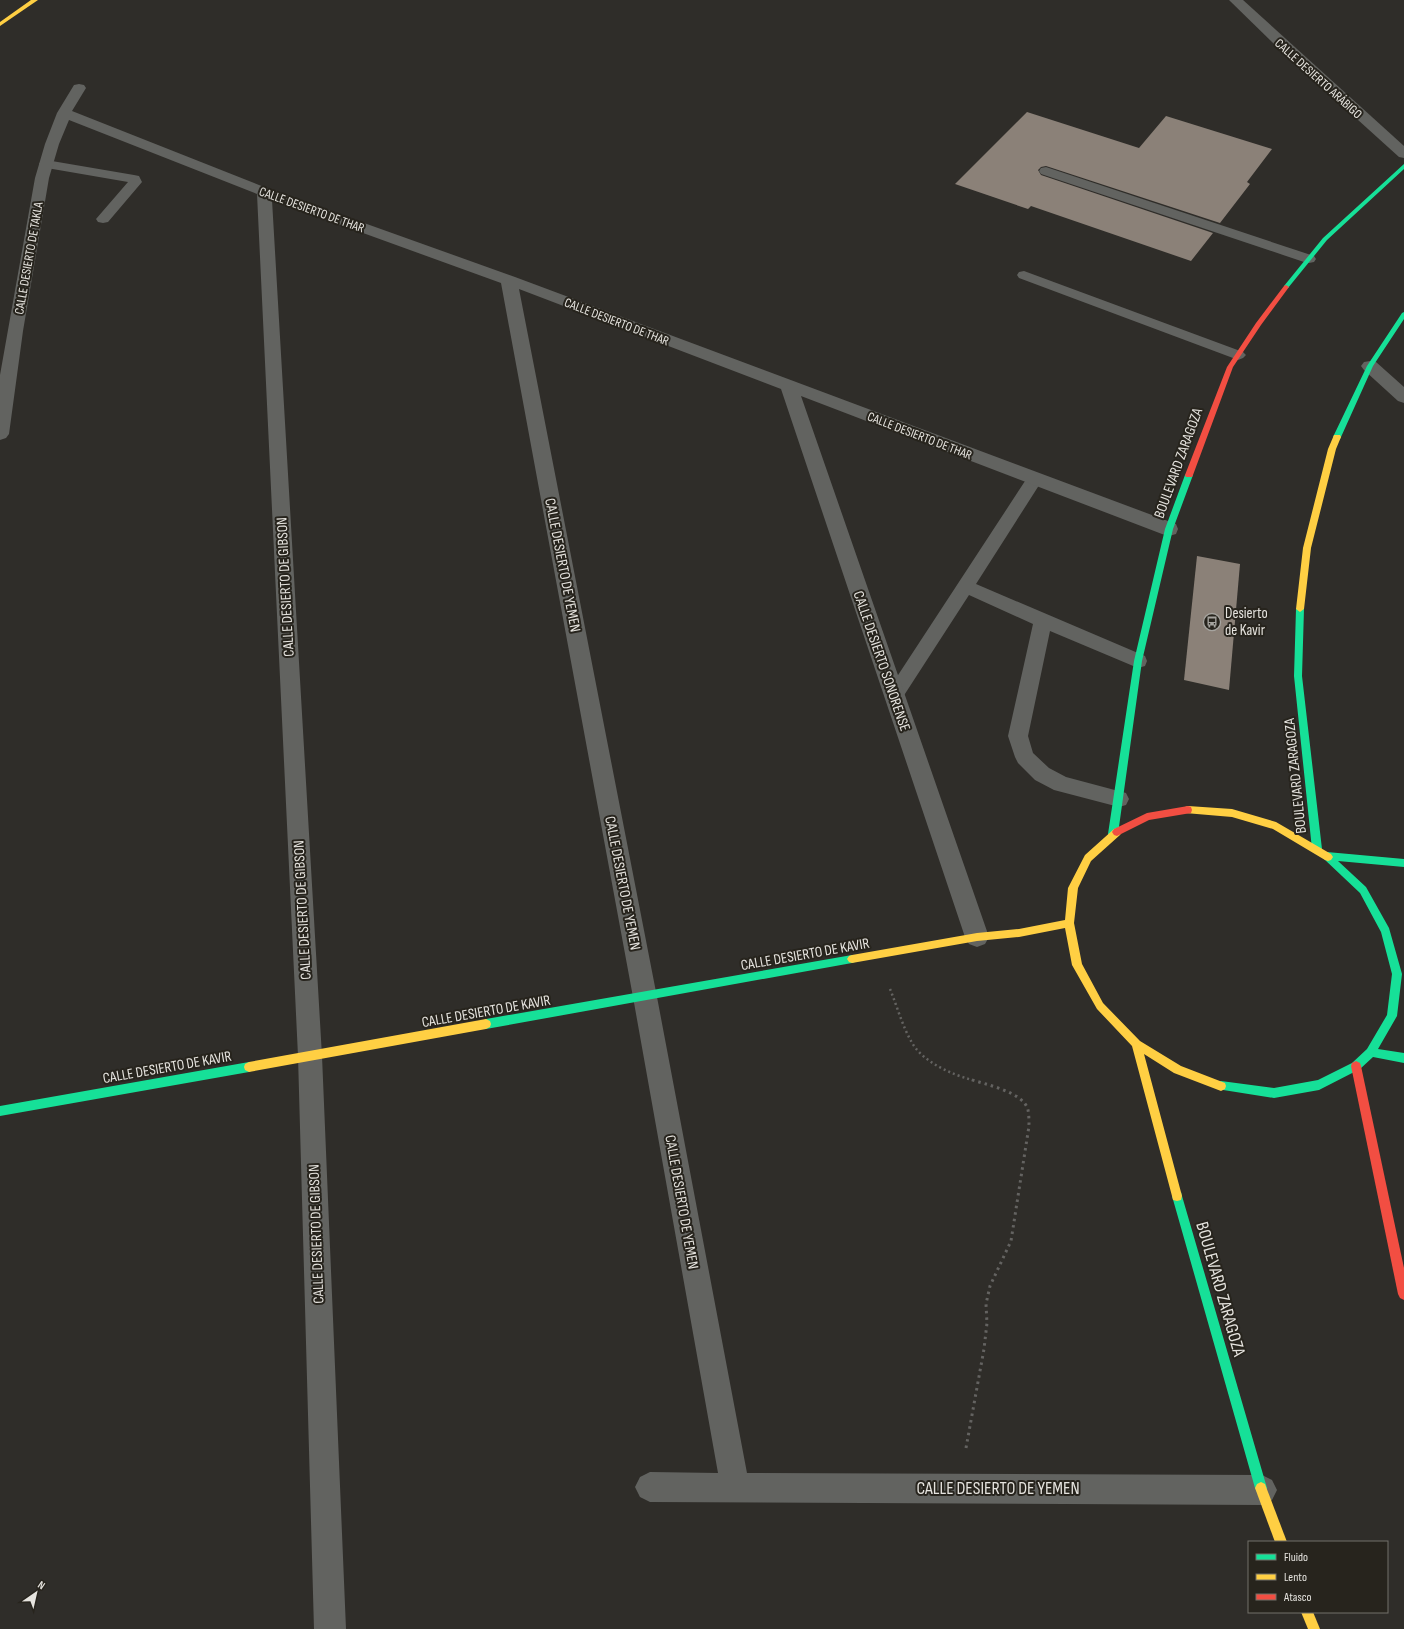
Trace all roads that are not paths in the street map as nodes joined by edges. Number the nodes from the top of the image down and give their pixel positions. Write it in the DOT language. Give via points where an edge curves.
graph roads {
  1 [pos="35,0"];
  2 [pos="1236,0"];
  3 [pos="0,24"];
  4 [pos="79,88"];
  5 [pos="64,113"];
  6 [pos="1404,154"];
  7 [pos="46,164"];
  8 [pos="1404,166"];
  9 [pos="1046,171"];
  10 [pos="264,192"];
  11 [pos="103,219"];
  12 [pos="1309,258"];
  13 [pos="1024,275"];
  14 [pos="508,280"];
  15 [pos="1404,314"];
  16 [pos="1238,355"];
  17 [pos="1370,366"];
  18 [pos="788,385"];
  19 [pos="1404,397"];
  20 [pos="0,434"];
  21 [pos="1035,479"];
  22 [pos="1169,529"];
  23 [pos="965,586"];
  24 [pos="1042,621"];
  25 [pos="1138,661"];
  26 [pos="894,695"];
  27 [pos="1119,799"];
  28 [pos="1113,834"];
  29 [pos="1317,849"];
  30 [pos="1327,856"];
  31 [pos="1404,863"];
  32 [pos="1069,923"];
  33 [pos="977,937"];
  34 [pos="645,997"];
  35 [pos="1136,1044"];
  36 [pos="1371,1052"];
  37 [pos="310,1056"];
  38 [pos="1404,1058"];
  39 [pos="1356,1066"];
  40 [pos="0,1111"];
  41 [pos="1404,1294"];
  42 [pos="650,1486"];
  43 [pos="735,1487"];
  44 [pos="1262,1490"];
  45 [pos="1281,1541"];
  46 [pos="1307,1613"];
  47 [pos="330,1629"];
  48 [pos="1314,1629"];
  1 -- 3 [label="main road"];
  2 -- 6 [label="street, CALLE DESIERTO ARÁBIGO" via="1278,42"];
  4 -- 5 [label="street, CALLE DESIERTO DE TAKLA"];
  5 -- 7 [label="street, CALLE DESIERTO DE TAKLA"];
  5 -- 10 [label="street, CALLE DESIERTO DE THAR"];
  7 -- 11 [label="lane" via="134,179 135,182"];
  7 -- 20 [label="street, CALLE DESIERTO DE TAKLA" via="14,331"];
  8 -- 12 [label="main road, BOULEVARD ZARAGOZA"];
  9 -- 12 [label="lane"];
  10 -- 14 [label="street, CALLE DESIERTO DE THAR"];
  10 -- 37 [label="street, CALLE DESIERTO DE GIBSON"];
  12 -- 16 [label="main road, BOULEVARD ZARAGOZA" via="1258,324"];
  13 -- 16 [label="lane"];
  14 -- 18 [label="street, CALLE DESIERTO DE THAR"];
  14 -- 34 [label="street, CALLE DESIERTO DE YEMEN"];
  15 -- 17 [label="main road, BOULEVARD ZARAGOZA"];
  16 -- 22 [label="main road, BOULEVARD ZARAGOZA" via="1230,367 1210,415"];
  17 -- 19 [label="street"];
  17 -- 29 [label="main road, BOULEVARD ZARAGOZA" via="1332,450 1307,548 1300,604 1298,676"];
  18 -- 21 [label="street, CALLE DESIERTO DE THAR"];
  18 -- 26 [label="street, CALLE DESIERTO SONORENSE"];
  21 -- 22 [label="street, CALLE DESIERTO DE THAR"];
  21 -- 23 [label="lane"];
  22 -- 25 [label="main road, BOULEVARD ZARAGOZA"];
  23 -- 24 [label="lane"];
  23 -- 26 [label="lane"];
  24 -- 25 [label="lane"];
  24 -- 27 [label="lane" via="1018,736 1024,757 1042,774 1061,784"];
  25 -- 27 [label="main road, BOULEVARD ZARAGOZA"];
  26 -- 33 [label="street, CALLE DESIERTO SONORENSE"];
  27 -- 28 [label="main road, BOULEVARD ZARAGOZA"];
  28 -- 29 [label="main road" via="1147,817 1188,810 1232,813 1276,826"];
  28 -- 32 [label="main road" via="1088,858 1073,888"];
  29 -- 30 [label="main road"];
  30 -- 31 [label="main road"];
  30 -- 36 [label="main road" via="1363,890 1386,931 1398,974 1392,1016"];
  32 -- 33 [label="main road" via="1019,933"];
  32 -- 35 [label="main road" via="1077,965 1100,1006"];
  33 -- 34 [label="main road, CALLE DESIERTO DE KAVIR"];
  34 -- 37 [label="main road, CALLE DESIERTO DE KAVIR"];
  34 -- 43 [label="street, CALLE DESIERTO DE YEMEN"];
  35 -- 39 [label="main road" via="1178,1070 1226,1088 1274,1093 1319,1085"];
  35 -- 44 [label="main road, BOULEVARD ZARAGOZA" via="1195,1261"];
  36 -- 38 [label="main road"];
  36 -- 39 [label="main road"];
  37 -- 40 [label="main road, CALLE DESIERTO DE KAVIR"];
  37 -- 47 [label="street, CALLE DESIERTO DE GIBSON"];
  39 -- 41 [label="main road"];
  42 -- 43 [label="street, CALLE DESIERTO DE YEMEN"];
  43 -- 44 [label="street, CALLE DESIERTO DE YEMEN"];
  44 -- 45 [label="main road, BOULEVARD ZARAGOZA"];
  46 -- 48 [label="main road"];
}
